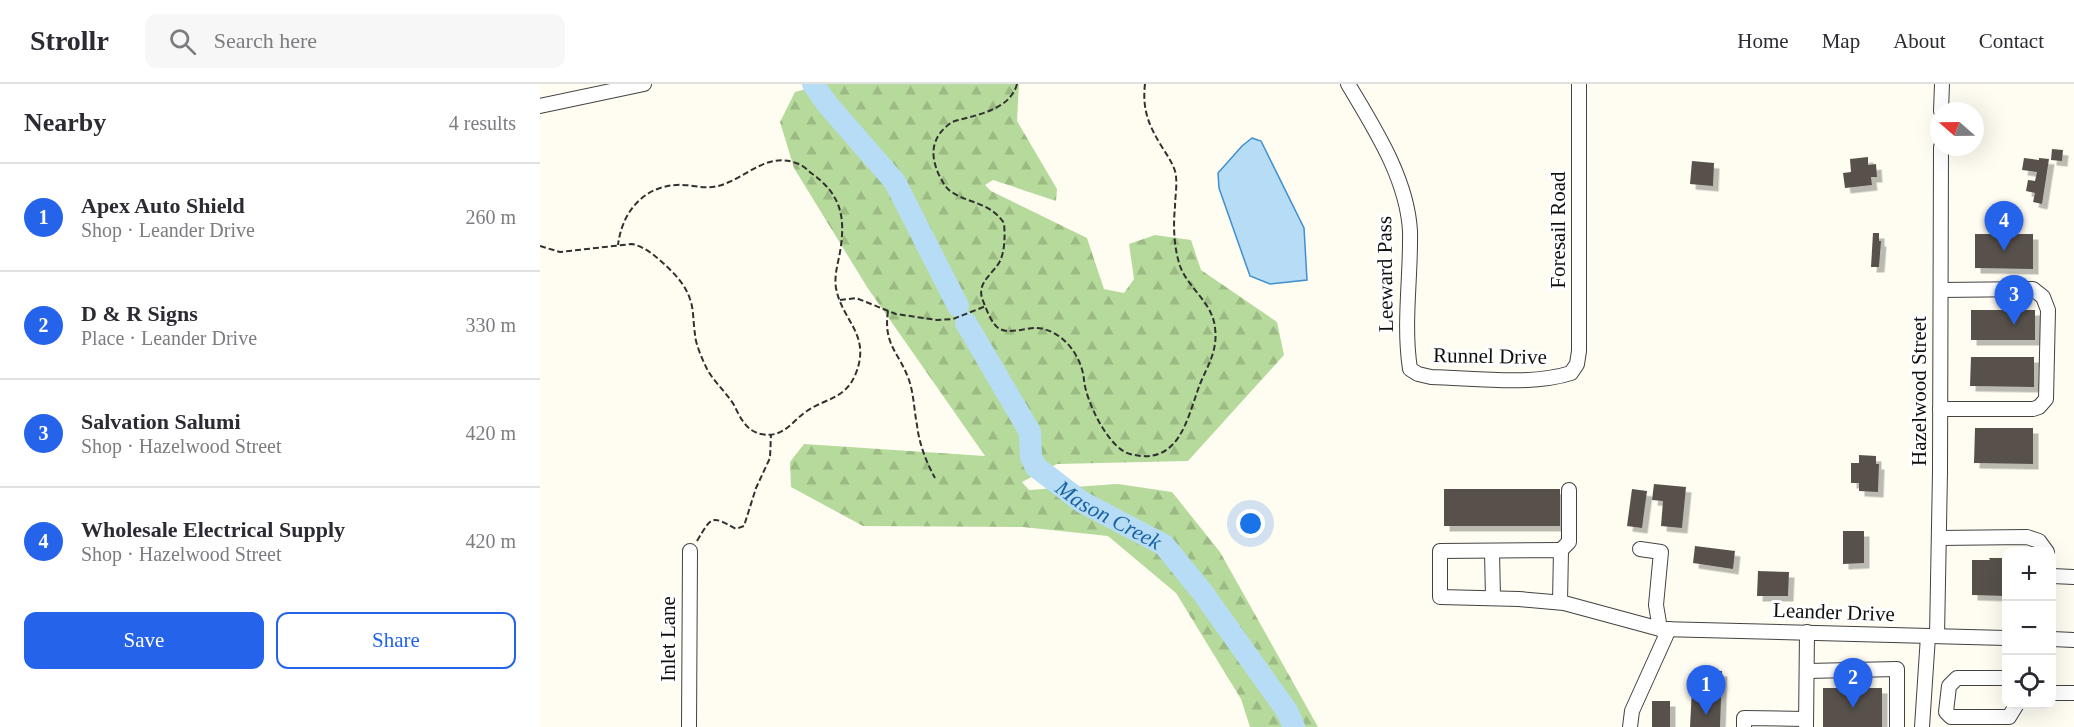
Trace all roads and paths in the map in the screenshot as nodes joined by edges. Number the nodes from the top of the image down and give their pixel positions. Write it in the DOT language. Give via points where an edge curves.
graph roads {
  1 [pos="644,84"];
  2 [pos="1017,84"];
  3 [pos="1145,84"];
  4 [pos="1348,84"];
  5 [pos="1579,84"];
  6 [pos="1942,84"];
  7 [pos="1941,102"];
  8 [pos="540,106"];
  9 [pos="1941,156"];
  10 [pos="618,245"];
  11 [pos="540,246"];
  12 [pos="1941,290"];
  13 [pos="839,301"];
  14 [pos="986,306"];
  15 [pos="888,311"];
  16 [pos="1410,369"];
  17 [pos="1571,373"];
  18 [pos="1940,409"];
  19 [pos="771,434"];
  20 [pos="935,477"];
  21 [pos="1569,490"];
  22 [pos="1938,538"];
  23 [pos="2045,547"];
  24 [pos="1640,549"];
  25 [pos="1561,550"];
  26 [pos="690,551"];
  27 [pos="1492,552"];
  28 [pos="2056,576"];
  29 [pos="2074,577"];
  30 [pos="1493,598"];
  31 [pos="1560,602"];
  32 [pos="1665,629"];
  33 [pos="1808,632"];
  34 [pos="1932,636"];
  35 [pos="2002,638"];
  36 [pos="2056,639"];
  37 [pos="2074,640"];
  38 [pos="1807,671"];
  39 [pos="2002,678"];
  40 [pos="2056,693"];
  41 [pos="2074,693"];
  42 [pos="2014,709"];
  43 [pos="1806,723"];
  44 [pos="689,727"];
  45 [pos="1630,727"];
  46 [pos="1744,727"];
  47 [pos="1897,727"];
  48 [pos="1922,727"];
  1 -- 8 [label="street"];
  2 -- 14 [label="path" via="1008,99 989,111 948,125 937,138 932,155 945,187 983,204 1004,223 1001,257 981,288"];
  3 -- 14 [label="path" via="1146,116 1176,175 1174,217 1180,267 1215,326 1213,356 1182,435 1160,454 1134,455 1124,451 1106,431 1089,402 1083,368 1073,349 1044,330 1000,329"];
  4 -- 16 [label="street, Leeward Pass" via="1386,151 1403,193 1410,229"];
  5 -- 17 [label="street, Foresail Road" via="1579,351"];
  6 -- 7 [label="street"];
  9 -- 12 [label="street, Hazelwood Street"];
  10 -- 11 [label="path" via="560,252"];
  10 -- 13 [label="path" via="626,216 637,202 657,189 676,185 713,187 731,182 757,165 797,163 834,193 841,213 835,275"];
  10 -- 19 [label="path" via="643,248 678,278 691,300 695,340 707,369 747,426 761,434"];
  12 -- 18 [label="street, Hazelwood Street"];
  12 -- 18 [label="street" via="2033,289 2043,297 2048,310 2046,399 2039,407"];
  13 -- 15 [label="path" via="856,298"];
  13 -- 19 [label="path" via="858,336 860,359 851,383 782,432"];
  14 -- 15 [label="path" via="953,319 937,320"];
  15 -- 20 [label="path" via="888,341 909,379 917,429"];
  16 -- 17 [label="street, Runnel Drive" via="1431,377 1538,380"];
  18 -- 22 [label="street, Hazelwood Street"];
  19 -- 26 [label="path" via="770,458 744,526 736,529 721,519 712,520"];
  21 -- 25 [label="street" via="1569,542"];
  22 -- 23 [label="street" via="2033,538"];
  22 -- 34 [label="street, Hazelwood Street"];
  24 -- 32 [label="street" via="1660,552 1656,605"];
  25 -- 27 [label="street"];
  25 -- 31 [label="street"];
  26 -- 44 [label="street, Inlet Lane"];
  27 -- 30 [label="street"];
  27 -- 30 [label="street, Leander Drive" via="1440,551 1440,597"];
  28 -- 29 [label="street"];
  30 -- 31 [label="street, Leander Drive"];
  31 -- 32 [label="street, Leander Drive"];
  32 -- 33 [label="street, Leander Drive"];
  32 -- 45 [label="street" via="1632,711"];
  33 -- 34 [label="street, Leander Drive"];
  33 -- 38 [label="street"];
  34 -- 35 [label="street, Leander Drive"];
  34 -- 48 [label="street, Hazelwood Street"];
  36 -- 37 [label="street"];
  38 -- 43 [label="street"];
  38 -- 47 [label="street" via="1898,669"];
  39 -- 42 [label="street" via="1957,678 1949,686 1947,712 1951,717 2009,717"];
  40 -- 41 [label="street"];
  43 -- 46 [label="street" via="1744,718"];
}
